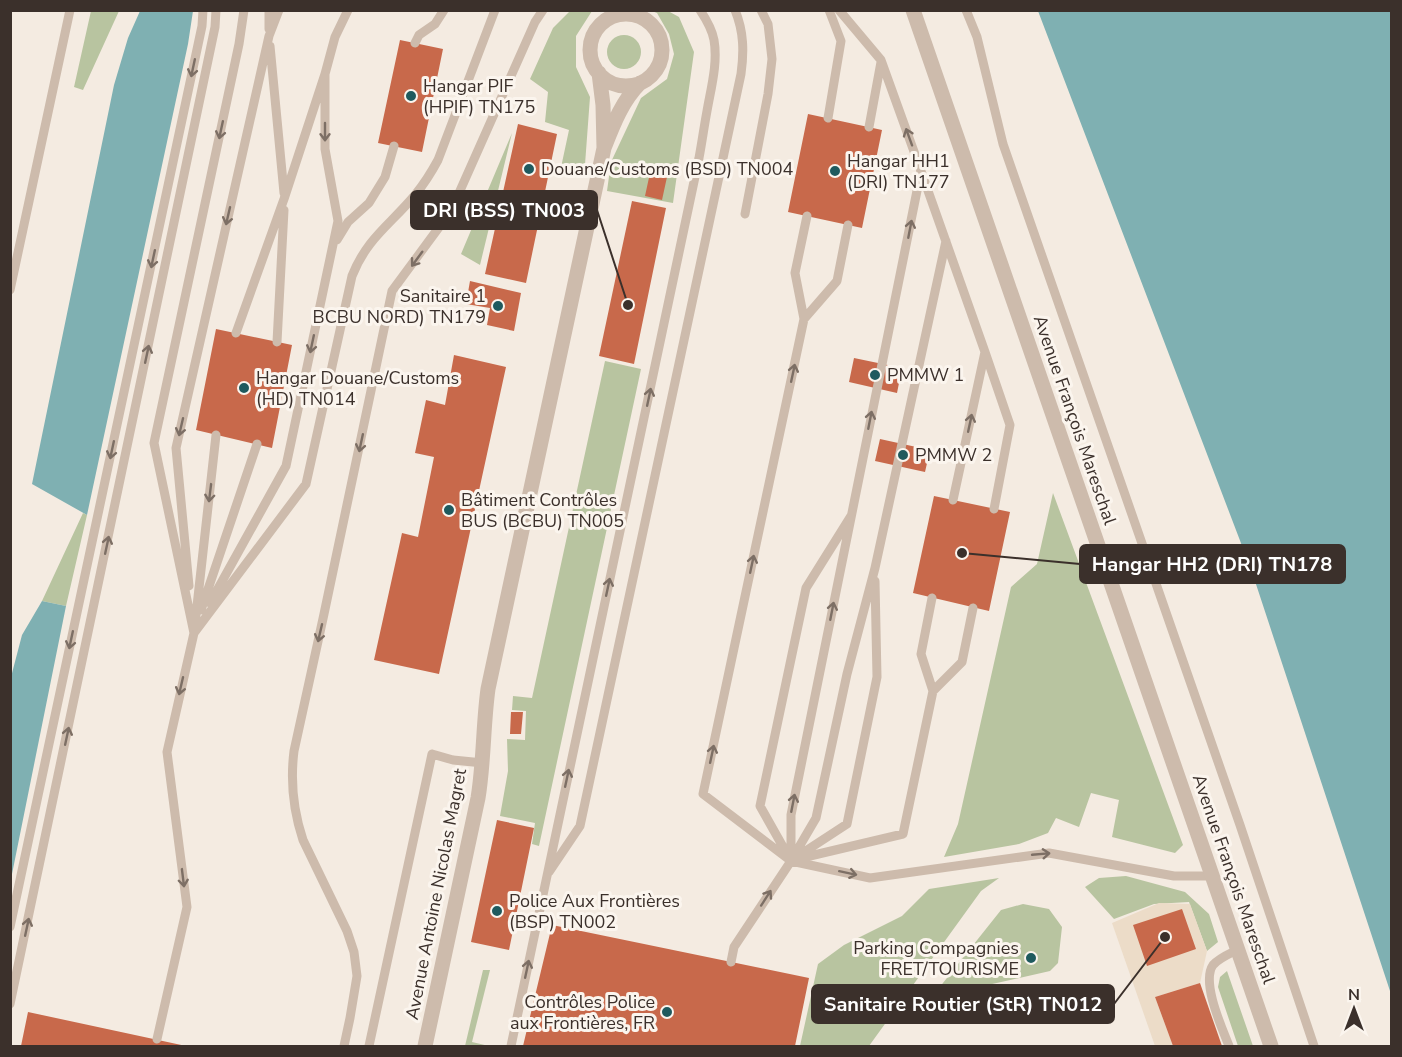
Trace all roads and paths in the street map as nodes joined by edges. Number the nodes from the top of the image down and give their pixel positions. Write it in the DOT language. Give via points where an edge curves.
graph roads {
  1 [pos="70,10"];
  2 [pos="203,10"];
  3 [pos="216,10"];
  4 [pos="244,10"];
  5 [pos="269,10"];
  6 [pos="279,10"];
  7 [pos="348,10"];
  8 [pos="444,10"];
  9 [pos="495,10"];
  10 [pos="543,10"];
  11 [pos="700,10"];
  12 [pos="735,10"];
  13 [pos="761,10"];
  14 [pos="829,10"];
  15 [pos="839,10"];
  16 [pos="913,10"];
  17 [pos="966,10"];
  18 [pos="269,36"];
  19 [pos="415,43"];
  20 [pos="881,60"];
  21 [pos="599,73"];
  22 [pos="325,74"];
  23 [pos="640,82"];
  24 [pos="828,118"];
  25 [pos="868,127"];
  26 [pos="394,146"];
  27 [pos="604,148"];
  28 [pos="921,171"];
  29 [pos="284,199"];
  30 [pos="745,214"];
  31 [pos="807,216"];
  32 [pos="848,225"];
  33 [pos="946,241"];
  34 [pos="334,245"];
  35 [pos="10,290"];
  36 [pos="804,320"];
  37 [pos="236,333"];
  38 [pos="278,342"];
  39 [pos="985,352"];
  40 [pos="216,435"];
  41 [pos="256,444"];
  42 [pos="954,500"];
  43 [pos="994,509"];
  44 [pos="851,516"];
  45 [pos="875,568"];
  46 [pos="932,598"];
  47 [pos="973,608"];
  48 [pos="194,633"];
  49 [pos="933,691"];
  50 [pos="483,764"];
  51 [pos="791,861"];
  52 [pos="1212,876"];
  53 [pos="546,877"];
  54 [pos="10,927"];
  55 [pos="1237,950"];
  56 [pos="731,962"];
  57 [pos="10,1004"];
  58 [pos="157,1039"];
  59 [pos="344,1047"];
  60 [pos="369,1047"];
  61 [pos="425,1047"];
  62 [pos="510,1047"];
  63 [pos="1229,1047"];
  64 [pos="1270,1047"];
  65 [pos="1314,1047"];
  1 -- 35 [label="lane"];
  2 -- 54 [label="lane, one-way"];
  57 -- 3 [label="lane, one-way"];
  4 -- 48 [label="lane, one-way" via="240,44 154,443"];
  5 -- 18 [label="lane"];
  6 -- 18 [label="lane"];
  7 -- 22 [label="lane" via="335,37"];
  8 -- 19 [label="lane"];
  9 -- 48 [label="lane" via="434,168 414,196 373,238 357,263 306,484"];
  10 -- 59 [label="lane, one-way" via="451,212 392,291 296,741 291,782 298,826 354,952 357,976"];
  53 -- 11 [label="lane, one-way" via="703,135 715,54 710,28"];
  12 -- 53 [label="lane" via="744,44 741,74 580,826"];
  13 -- 30 [label="lane" via="768,24 772,59"];
  14 -- 24 [label="lane" via="841,41"];
  15 -- 20 [label="lane"];
  16 -- 52 [label="street, Avenue François Mareschal"];
  17 -- 65 [label="lane" via="977,37 1003,144"];
  18 -- 29 [label="lane"];
  18 -- 48 [label="lane, one-way" via="176,448"];
  20 -- 25 [label="lane"];
  28 -- 20 [label="lane, one-way"];
  21 -- 23 [label="street" via="618,84"];
  21 -- 23 [label="street, Avenue Antoine Nicolas Magret" via="591,51 594,33 611,17 635,15 655,28 662,50 658,67"];
  21 -- 27 [label="street, Avenue Antoine Nicolas Magret"];
  22 -- 29 [label="lane"];
  22 -- 34 [label="lane, one-way" via="325,149 338,221"];
  23 -- 27 [label="street, Avenue Antoine Nicolas Magret" via="623,105"];
  26 -- 34 [label="lane" via="385,177"];
  27 -- 50 [label="street, Avenue Antoine Nicolas Magret" via="488,689"];
  28 -- 33 [label="lane"];
  44 -- 28 [label="lane, one-way"];
  29 -- 37 [label="lane"];
  29 -- 38 [label="lane"];
  31 -- 36 [label="lane" via="795,273"];
  32 -- 36 [label="lane" via="837,281"];
  33 -- 39 [label="lane"];
  33 -- 45 [label="lane"];
  34 -- 48 [label="lane, one-way" via="286,466"];
  51 -- 36 [label="lane, one-way" via="704,794"];
  42 -- 39 [label="lane, one-way"];
  39 -- 43 [label="lane" via="1010,425"];
  40 -- 48 [label="lane, one-way"];
  41 -- 48 [label="lane"];
  51 -- 44 [label="lane, one-way" via="791,815"];
  44 -- 51 [label="lane" via="806,588 760,806"];
  45 -- 51 [label="lane" via="816,818"];
  45 -- 51 [label="lane" via="876,677 847,824"];
  46 -- 49 [label="lane" via="921,654"];
  47 -- 49 [label="lane" via="962,662"];
  48 -- 58 [label="lane, one-way" via="167,752 187,907"];
  49 -- 51 [label="lane" via="903,834"];
  50 -- 60 [label="lane" via="432,754"];
  50 -- 61 [label="street, Avenue Antoine Nicolas Magret"];
  51 -- 52 [label="lane, one-way" via="870,878 1049,853 1174,876"];
  56 -- 51 [label="lane, one-way" via="734,947"];
  52 -- 55 [label="street, Avenue François Mareschal"];
  62 -- 53 [label="lane, one-way"];
  55 -- 63 [label="lane" via="1213,966 1209,977 1209,990"];
  55 -- 64 [label="street, Avenue François Mareschal"];
}
